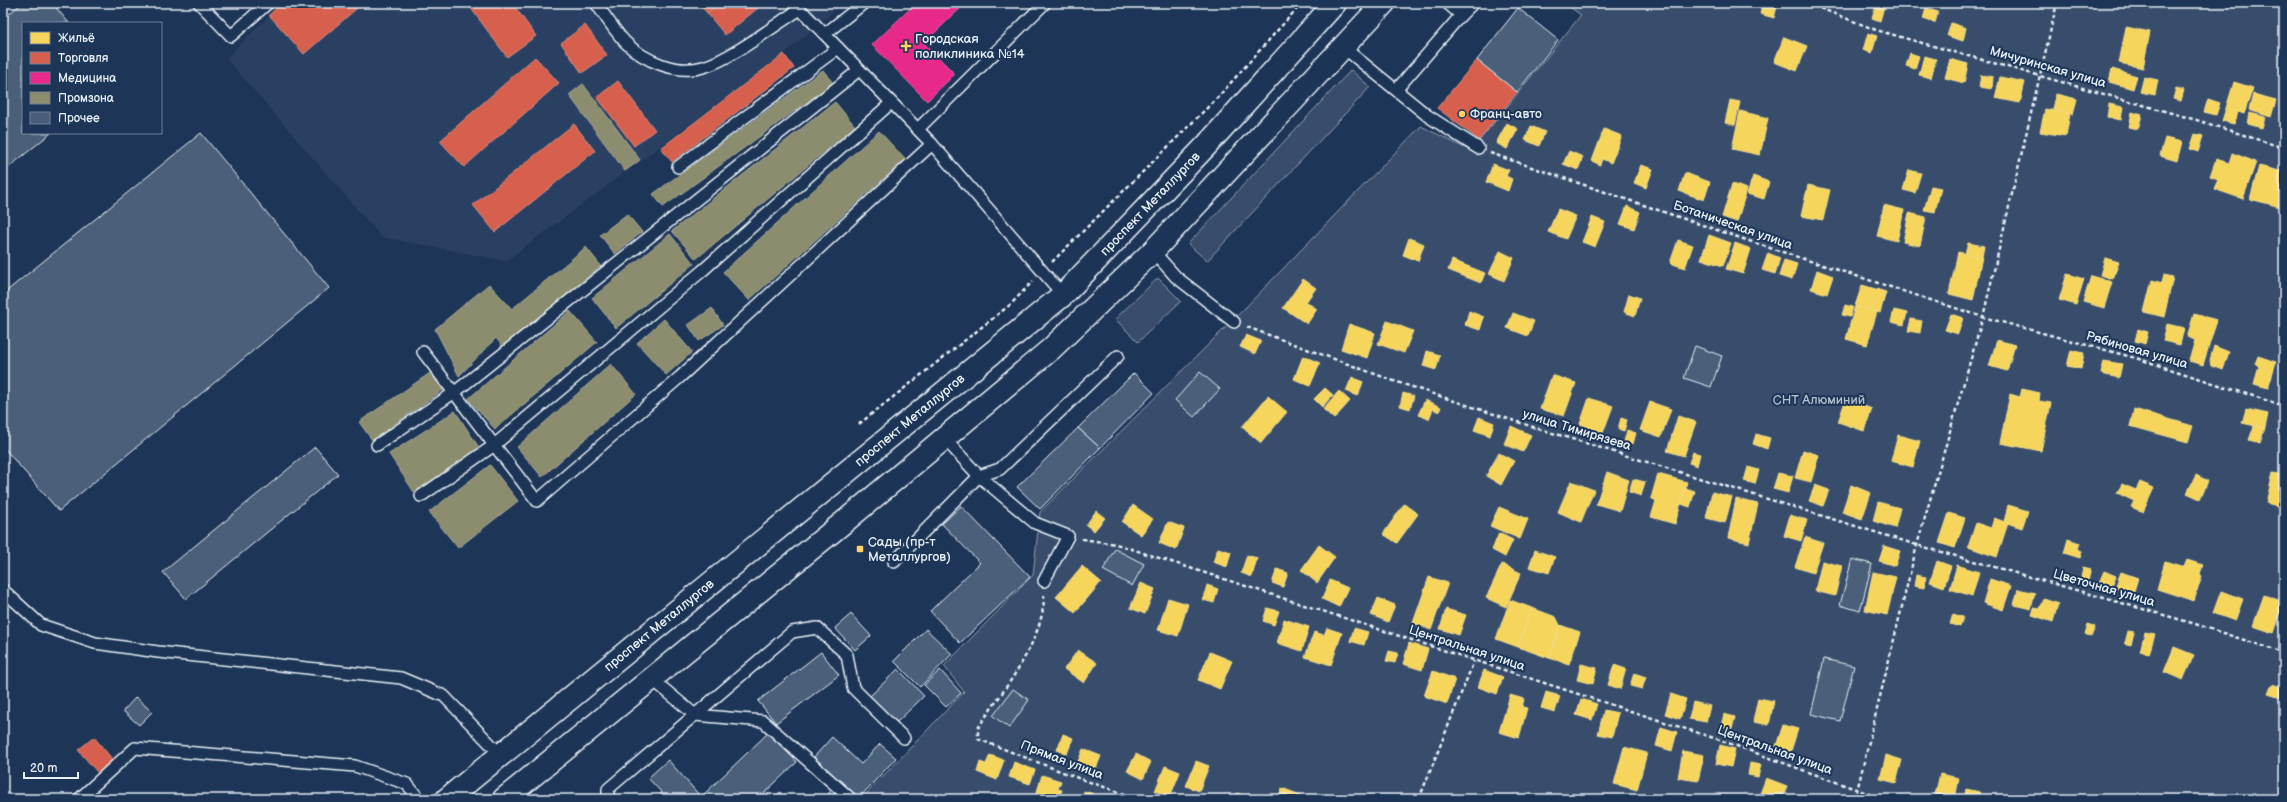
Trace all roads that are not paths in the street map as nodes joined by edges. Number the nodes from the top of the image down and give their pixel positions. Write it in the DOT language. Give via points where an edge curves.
graph roads {
  1 [pos="199,3"];
  2 [pos="268,3"];
  3 [pos="596,3"];
  4 [pos="864,3"];
  5 [pos="1045,3"];
  6 [pos="1335,3"];
  7 [pos="1384,3"];
  8 [pos="1447,3"];
  9 [pos="1473,3"];
  10 [pos="798,6"];
  11 [pos="1461,15"];
  12 [pos="826,33"];
  13 [pos="1343,47"];
  14 [pos="838,48"];
  15 [pos="859,70"];
  16 [pos="1397,89"];
  17 [pos="891,103"];
  18 [pos="918,129"];
  19 [pos="932,144"];
  20 [pos="1478,148"];
  21 [pos="678,167"];
  22 [pos="1153,251"];
  23 [pos="1063,295"];
  24 [pos="1234,322"];
  25 [pos="423,352"];
  26 [pos="1118,356"];
  27 [pos="455,392"];
  28 [pos="943,438"];
  29 [pos="377,445"];
  30 [pos="493,446"];
  31 [pos="979,476"];
  32 [pos="421,496"];
  33 [pos="894,562"];
  34 [pos="1044,581"];
  35 [pos="3,590"];
  36 [pos="652,679"];
  37 [pos="695,715"];
  38 [pos="904,738"];
  39 [pos="500,754"];
  40 [pos="516,795"];
  41 [pos="79,799"];
  42 [pos="419,799"];
  43 [pos="447,799"];
  44 [pos="608,799"];
  45 [pos="851,799"];
  1 -- 2 [label="lane" via="231,36"];
  3 -- 10 [label="lane" via="626,42 645,57 668,68 702,68 722,59"];
  4 -- 12 [label="lane"];
  5 -- 18 [label="lane"];
  6 -- 23 [label="main road, проспект Металлургов" via="1205,148"];
  7 -- 13 [label="main road"];
  8 -- 11 [label="lane"];
  9 -- 11 [label="lane"];
  10 -- 12 [label="lane"];
  11 -- 16 [label="lane"];
  12 -- 14 [label="lane"];
  13 -- 16 [label="lane"];
  13 -- 22 [label="main road"];
  14 -- 15 [label="lane"];
  14 -- 21 [label="lane"];
  15 -- 17 [label="lane"];
  15 -- 27 [label="lane"];
  16 -- 20 [label="lane" via="1428,116"];
  17 -- 18 [label="lane"];
  17 -- 30 [label="lane" via="702,271"];
  18 -- 19 [label="lane"];
  19 -- 23 [label="lane"];
  19 -- 30 [label="lane" via="680,377 537,501"];
  22 -- 24 [label="lane" via="1176,277"];
  22 -- 28 [label="main road" via="1051,349"];
  23 -- 39 [label="main road, проспект Металлургов" via="1031,324"];
  25 -- 27 [label="lane"];
  26 -- 31 [label="lane" via="1000,469"];
  27 -- 29 [label="lane"];
  27 -- 30 [label="lane"];
  28 -- 31 [label="lane"];
  28 -- 36 [label="main road"];
  30 -- 32 [label="lane"];
  31 -- 33 [label="lane"];
  31 -- 34 [label="lane" via="1035,523 1068,536"];
  35 -- 39 [label="lane" via="41,625 95,643 401,678 444,696"];
  36 -- 37 [label="lane"];
  36 -- 40 [label="main road"];
  37 -- 38 [label="lane" via="792,632 817,628 847,655 853,688"];
  37 -- 44 [label="lane" via="608,790"];
  37 -- 45 [label="lane" via="763,721"];
  39 -- 43 [label="main road, проспект Металлургов"];
  41 -- 42 [label="lane" via="135,748 355,766 407,784"];
}
